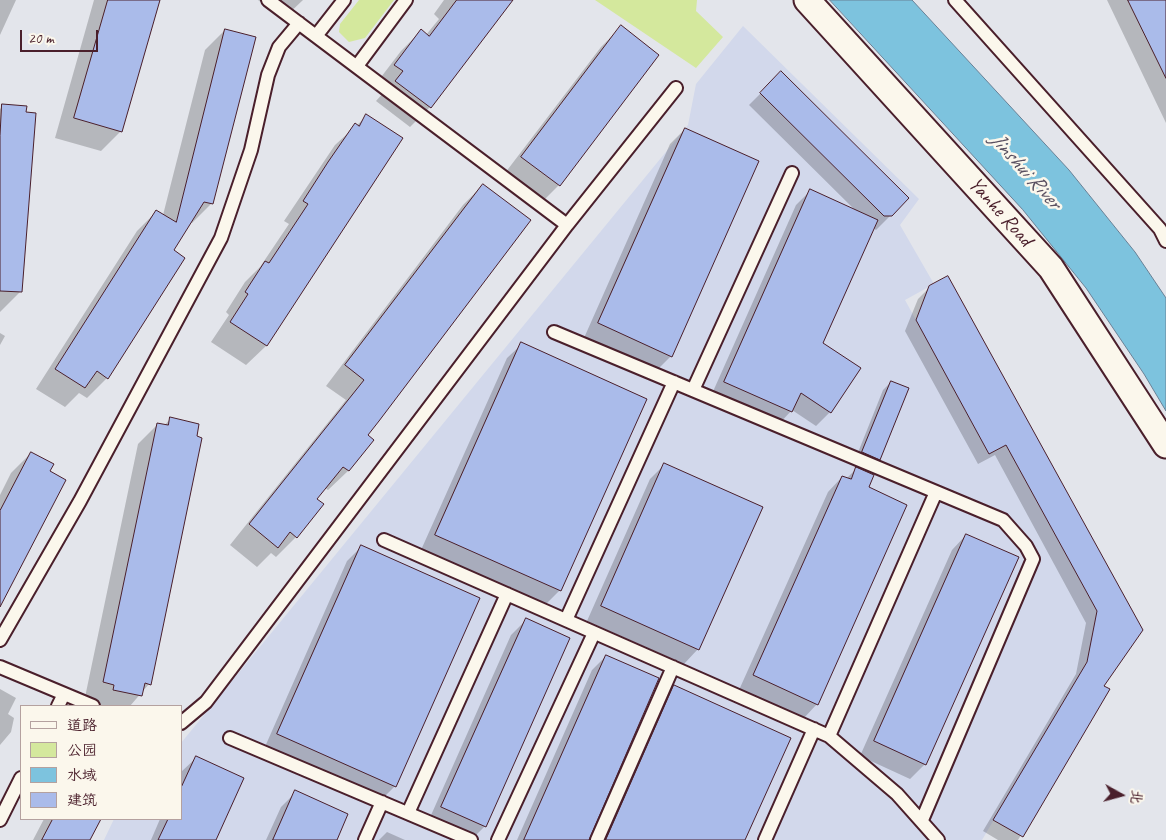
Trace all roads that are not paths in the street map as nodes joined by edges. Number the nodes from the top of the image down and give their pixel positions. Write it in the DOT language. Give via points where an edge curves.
graph roads {
  1 [pos="268,0"];
  2 [pos="344,0"];
  3 [pos="406,0"];
  4 [pos="807,0"];
  5 [pos="955,0"];
  6 [pos="298,22"];
  7 [pos="316,36"];
  8 [pos="357,66"];
  9 [pos="676,88"];
  10 [pos="792,173"];
  11 [pos="567,225"];
  12 [pos="1166,241"];
  13 [pos="554,332"];
  14 [pos="674,382"];
  15 [pos="693,390"];
  16 [pos="1166,445"];
  17 [pos="936,492"];
  18 [pos="384,540"];
  19 [pos="507,594"];
  20 [pos="566,620"];
  21 [pos="594,633"];
  22 [pos="0,640"];
  23 [pos="0,666"];
  24 [pos="673,667"];
  25 [pos="64,694"];
  26 [pos="58,705"];
  27 [pos="92,705"];
  28 [pos="182,722"];
  29 [pos="814,729"];
  30 [pos="829,736"];
  31 [pos="230,738"];
  32 [pos="20,780"];
  33 [pos="382,802"];
  34 [pos="408,813"];
  35 [pos="0,820"];
  36 [pos="922,820"];
  37 [pos="467,839"];
  38 [pos="365,840"];
  39 [pos="498,840"];
  40 [pos="597,840"];
  41 [pos="765,840"];
  42 [pos="938,840"];
  1 -- 6 [label="lane"];
  2 -- 7 [label="lane"];
  3 -- 8 [label="lane"];
  4 -- 16 [label="street, Yanhe Road" via="1051,268"];
  5 -- 12 [label="lane" via="1160,230"];
  6 -- 7 [label="lane"];
  6 -- 22 [label="lane" via="279,47 268,75 251,150 221,238 80,501"];
  7 -- 8 [label="lane"];
  8 -- 11 [label="lane"];
  9 -- 11 [label="lane"];
  10 -- 15 [label="lane"];
  11 -- 28 [label="lane" via="206,702"];
  13 -- 14 [label="lane"];
  14 -- 15 [label="lane"];
  14 -- 20 [label="lane"];
  15 -- 17 [label="lane"];
  17 -- 30 [label="lane"];
  17 -- 36 [label="lane" via="1003,520 1033,559"];
  18 -- 19 [label="lane"];
  19 -- 20 [label="lane"];
  19 -- 34 [label="lane"];
  20 -- 21 [label="lane"];
  21 -- 24 [label="lane"];
  21 -- 39 [label="lane"];
  23 -- 25 [label="lane"];
  24 -- 29 [label="lane"];
  24 -- 40 [label="lane"];
  25 -- 26 [label="lane"];
  25 -- 27 [label="lane"];
  29 -- 30 [label="lane"];
  29 -- 41 [label="lane"];
  30 -- 36 [label="lane" via="897,794"];
  31 -- 33 [label="lane"];
  32 -- 35 [label="lane"];
  33 -- 34 [label="lane"];
  33 -- 38 [label="lane"];
  34 -- 37 [label="lane"];
  36 -- 42 [label="lane"];
}
